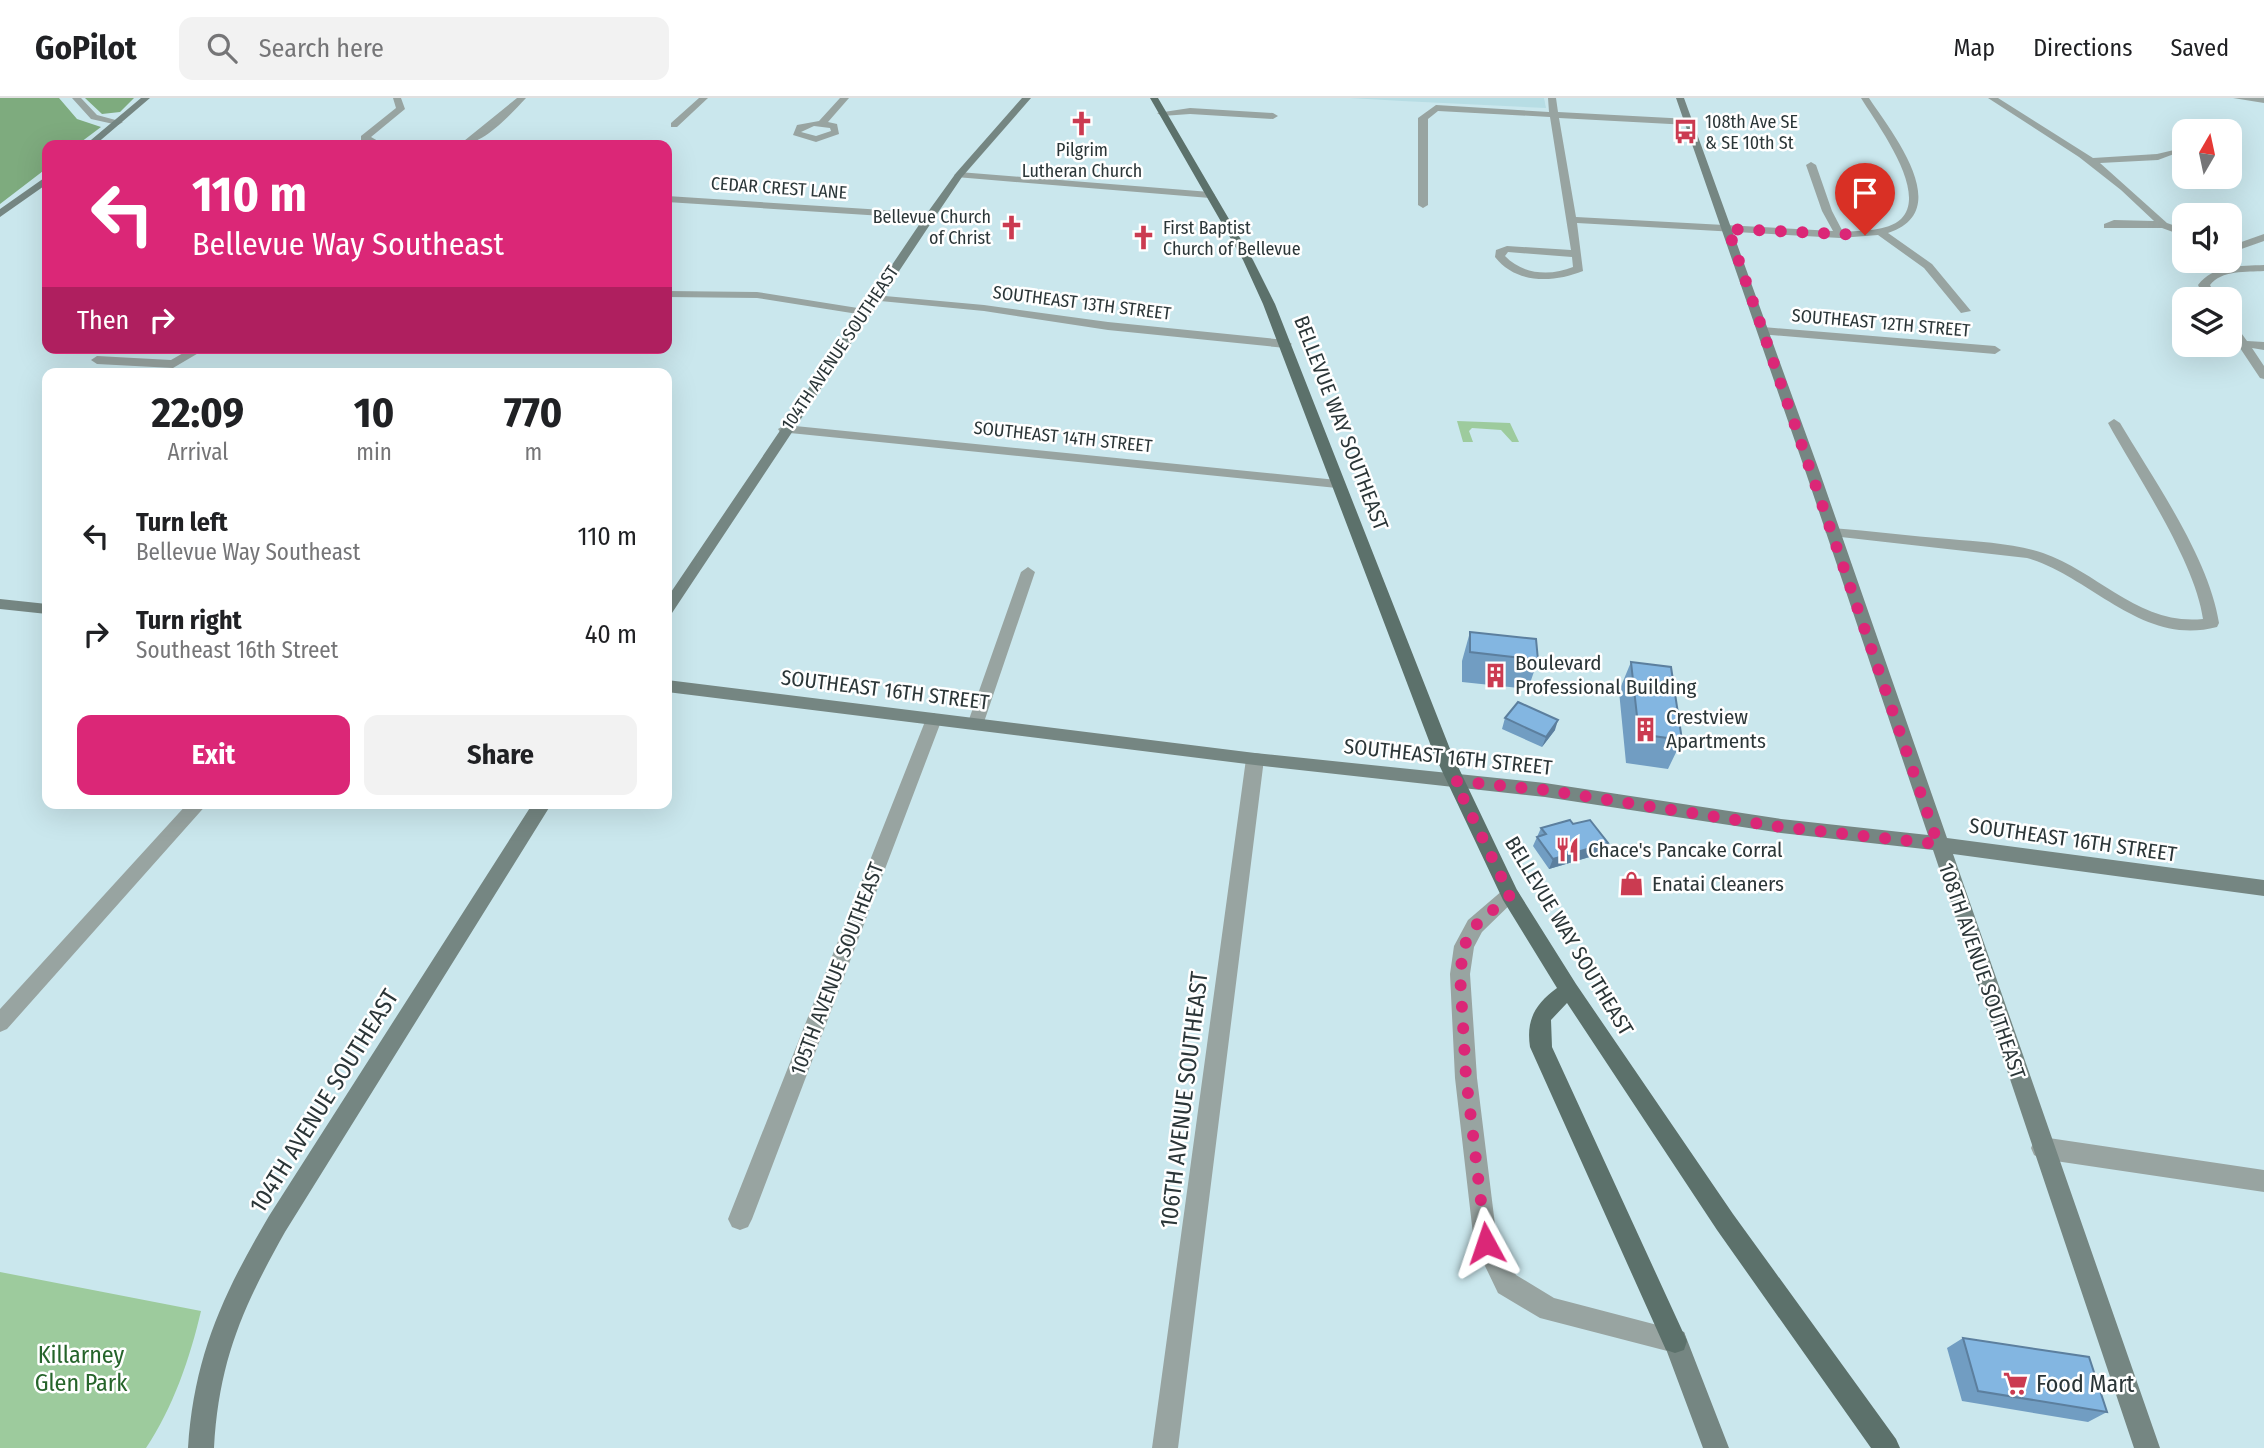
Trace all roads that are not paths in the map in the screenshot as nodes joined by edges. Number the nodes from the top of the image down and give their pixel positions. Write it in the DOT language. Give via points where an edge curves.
graph roads {
  1 [pos="76,98"];
  2 [pos="146,98"];
  3 [pos="397,98"];
  4 [pos="522,98"];
  5 [pos="704,98"];
  6 [pos="845,98"];
  7 [pos="1027,98"];
  8 [pos="1154,98"];
  9 [pos="1552,98"];
  10 [pos="1680,98"];
  11 [pos="1865,98"];
  12 [pos="1992,98"];
  13 [pos="2237,98"];
  14 [pos="2264,100"];
  15 [pos="1162,113"];
  16 [pos="1554,113"];
  17 [pos="1273,116"];
  18 [pos="118,122"];
  19 [pos="1689,122"];
  20 [pos="822,123"];
  21 [pos="674,125"];
  22 [pos="96,140"];
  23 [pos="369,140"];
  24 [pos="472,140"];
  25 [pos="2171,152"];
  26 [pos="2090,161"];
  27 [pos="1811,166"];
  28 [pos="959,175"];
  29 [pos="42,183"];
  30 [pos="1210,195"];
  31 [pos="672,200"];
  32 [pos="1423,205"];
  33 [pos="0,214"];
  34 [pos="930,216"];
  35 [pos="1572,220"];
  36 [pos="2163,225"];
  37 [pos="2108,226"];
  38 [pos="2172,228"];
  39 [pos="1728,229"];
  40 [pos="1880,232"];
  41 [pos="1840,235"];
  42 [pos="2264,236"];
  43 [pos="2242,245"];
  44 [pos="1577,254"];
  45 [pos="2264,268"];
  46 [pos="2205,287"];
  47 [pos="672,294"];
  48 [pos="874,298"];
  49 [pos="1965,311"];
  50 [pos="864,312"];
  51 [pos="1763,331"];
  52 [pos="1286,344"];
  53 [pos="2243,344"];
  54 [pos="2264,346"];
  55 [pos="1995,350"];
  56 [pos="190,354"];
  57 [pos="97,360"];
  58 [pos="2264,374"];
  59 [pos="2114,423"];
  60 [pos="785,429"];
  61 [pos="1337,484"];
  62 [pos="1832,532"];
  63 [pos="1028,572"];
  64 [pos="672,602"];
  65 [pos="0,604"];
  66 [pos="42,608"];
  67 [pos="672,687"];
  68 [pos="934,719"];
  69 [pos="975,724"];
  70 [pos="1255,759"];
  71 [pos="1455,781"];
  72 [pos="194,809"];
  73 [pos="539,809"];
  74 [pos="1938,844"];
  75 [pos="2264,888"];
  76 [pos="1510,895"];
  77 [pos="1569,990"];
  78 [pos="0,1023"];
  79 [pos="2042,1148"];
  80 [pos="2264,1181"];
  81 [pos="740,1219"];
  82 [pos="1675,1341"];
  83 [pos="201,1448"];
  84 [pos="1165,1448"];
  85 [pos="1716,1448"];
  86 [pos="1886,1448"];
  87 [pos="2147,1448"];
  1 -- 18 [label="street" via="93,117"];
  2 -- 18 [label="street"];
  3 -- 23 [label="street" via="401,109 365,138"];
  4 -- 24 [label="street"];
  5 -- 21 [label="street"];
  6 -- 20 [label="street"];
  7 -- 28 [label="street, 104TH AVENUE SOUTHEAST"];
  8 -- 15 [label="main road, BELLEVUE WAY SOUTHEAST"];
  9 -- 16 [label="street"];
  10 -- 19 [label="street, 108TH AVENUE SOUTHEAST"];
  11 -- 40 [label="street" via="1915,184 1910,216"];
  12 -- 26 [label="street"];
  13 -- 14 [label="street"];
  15 -- 17 [label="street"];
  15 -- 30 [label="main road, BELLEVUE WAY SOUTHEAST"];
  16 -- 19 [label="street"];
  16 -- 32 [label="street" via="1432,110 1423,118"];
  16 -- 35 [label="street"];
  18 -- 22 [label="street"];
  19 -- 39 [label="street, 108TH AVENUE SOUTHEAST"];
  25 -- 26 [label="street" via="2158,158"];
  26 -- 36 [label="street" via="2136,196"];
  27 -- 41 [label="street"];
  28 -- 30 [label="street"];
  28 -- 34 [label="street, 104TH AVENUE SOUTHEAST"];
  29 -- 33 [label="street"];
  30 -- 52 [label="main road, BELLEVUE WAY SOUTHEAST" via="1248,260"];
  31 -- 34 [label="street, CEDAR CREST LANE"];
  34 -- 48 [label="street, 104TH AVENUE SOUTHEAST"];
  35 -- 39 [label="street"];
  35 -- 44 [label="street"];
  36 -- 37 [label="street"];
  36 -- 38 [label="street"];
  39 -- 41 [label="street"];
  39 -- 51 [label="street, 108TH AVENUE SOUTHEAST"];
  40 -- 41 [label="street"];
  40 -- 49 [label="street" via="1930,265"];
  42 -- 43 [label="street"];
  44 -- 44 [label="street" via="1579,269 1563,275 1521,271 1500,257 1507,248"];
  45 -- 46 [label="street" via="2210,277"];
  47 -- 50 [label="street" via="747,294"];
  48 -- 50 [label="street, 104TH AVENUE SOUTHEAST"];
  48 -- 52 [label="street, SOUTHEAST 13TH STREET"];
  50 -- 60 [label="street, 104TH AVENUE SOUTHEAST"];
  51 -- 55 [label="street, SOUTHEAST 12TH STREET"];
  51 -- 62 [label="street, 108TH AVENUE SOUTHEAST"];
  52 -- 61 [label="main road, BELLEVUE WAY SOUTHEAST"];
  53 -- 54 [label="street"];
  53 -- 58 [label="street"];
  56 -- 57 [label="street" via="173,364"];
  59 -- 62 [label="street" via="2197,574 2212,612 2210,623 2188,626 2146,614 2039,557"];
  60 -- 61 [label="street, SOUTHEAST 14TH STREET"];
  60 -- 64 [label="street, 104TH AVENUE SOUTHEAST"];
  61 -- 71 [label="main road, BELLEVUE WAY SOUTHEAST"];
  62 -- 74 [label="street, 108TH AVENUE SOUTHEAST"];
  63 -- 69 [label="street"];
  65 -- 66 [label="street"];
  67 -- 68 [label="street, SOUTHEAST 16TH STREET"];
  68 -- 69 [label="street, SOUTHEAST 16TH STREET"];
  68 -- 81 [label="street, 105TH AVENUE SOUTHEAST"];
  69 -- 70 [label="street, SOUTHEAST 16TH STREET"];
  70 -- 71 [label="street, SOUTHEAST 16TH STREET"];
  70 -- 84 [label="street, 106TH AVENUE SOUTHEAST"];
  71 -- 74 [label="street, SOUTHEAST 16TH STREET"];
  71 -- 76 [label="main road, BELLEVUE WAY SOUTHEAST"];
  72 -- 78 [label="street"];
  73 -- 83 [label="street, 104TH AVENUE SOUTHEAST" via="237,1293 214,1349 202,1407"];
  74 -- 75 [label="street, SOUTHEAST 16TH STREET"];
  74 -- 79 [label="street, 108TH AVENUE SOUTHEAST"];
  76 -- 77 [label="main road, BELLEVUE WAY SOUTHEAST"];
  76 -- 82 [label="street" via="1475,926 1464,946 1460,974 1466,1077 1486,1243 1507,1284 1549,1310"];
  77 -- 82 [label="main road" via="1545,1007 1537,1028 1541,1047"];
  77 -- 86 [label="main road, BELLEVUE WAY SOUTHEAST" via="1725,1222"];
  79 -- 80 [label="street"];
  79 -- 87 [label="street, 108TH AVENUE SOUTHEAST"];
  82 -- 85 [label="street"];
}
